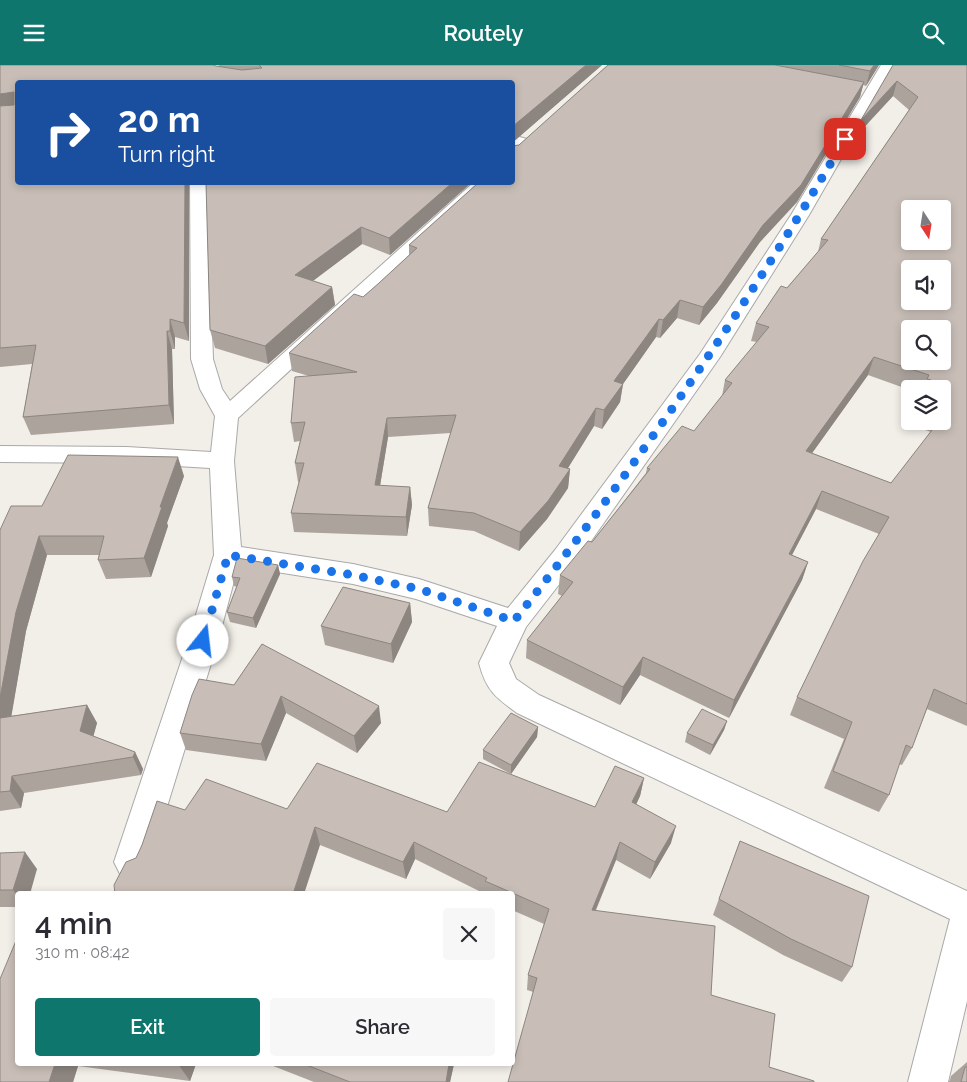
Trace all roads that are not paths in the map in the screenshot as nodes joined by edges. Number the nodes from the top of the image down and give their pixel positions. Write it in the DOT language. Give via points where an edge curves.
graph roads {
  1 [pos="888,65"];
  2 [pos="540,131"];
  3 [pos="519,141"];
  4 [pos="198,185"];
  5 [pos="481,185"];
  6 [pos="227,416"];
  7 [pos="0,454"];
  8 [pos="222,461"];
  9 [pos="228,555"];
  10 [pos="514,621"];
  11 [pos="132,862"];
  12 [pos="967,909"];
  13 [pos="967,922"];
  14 [pos="928,1082"];
  1 -- 10 [label="street" via="862,91 800,215 709,357 566,557"];
  2 -- 3 [label="street"];
  4 -- 6 [label="street" via="202,359 211,389"];
  5 -- 6 [label="street"];
  6 -- 8 [label="street"];
  7 -- 8 [label="street" via="127,455"];
  8 -- 9 [label="street"];
  9 -- 10 [label="street" via="419,589"];
  9 -- 11 [label="street"];
  10 -- 12 [label="street" via="494,663 505,688 517,698"];
  13 -- 14 [label="street"];
}
